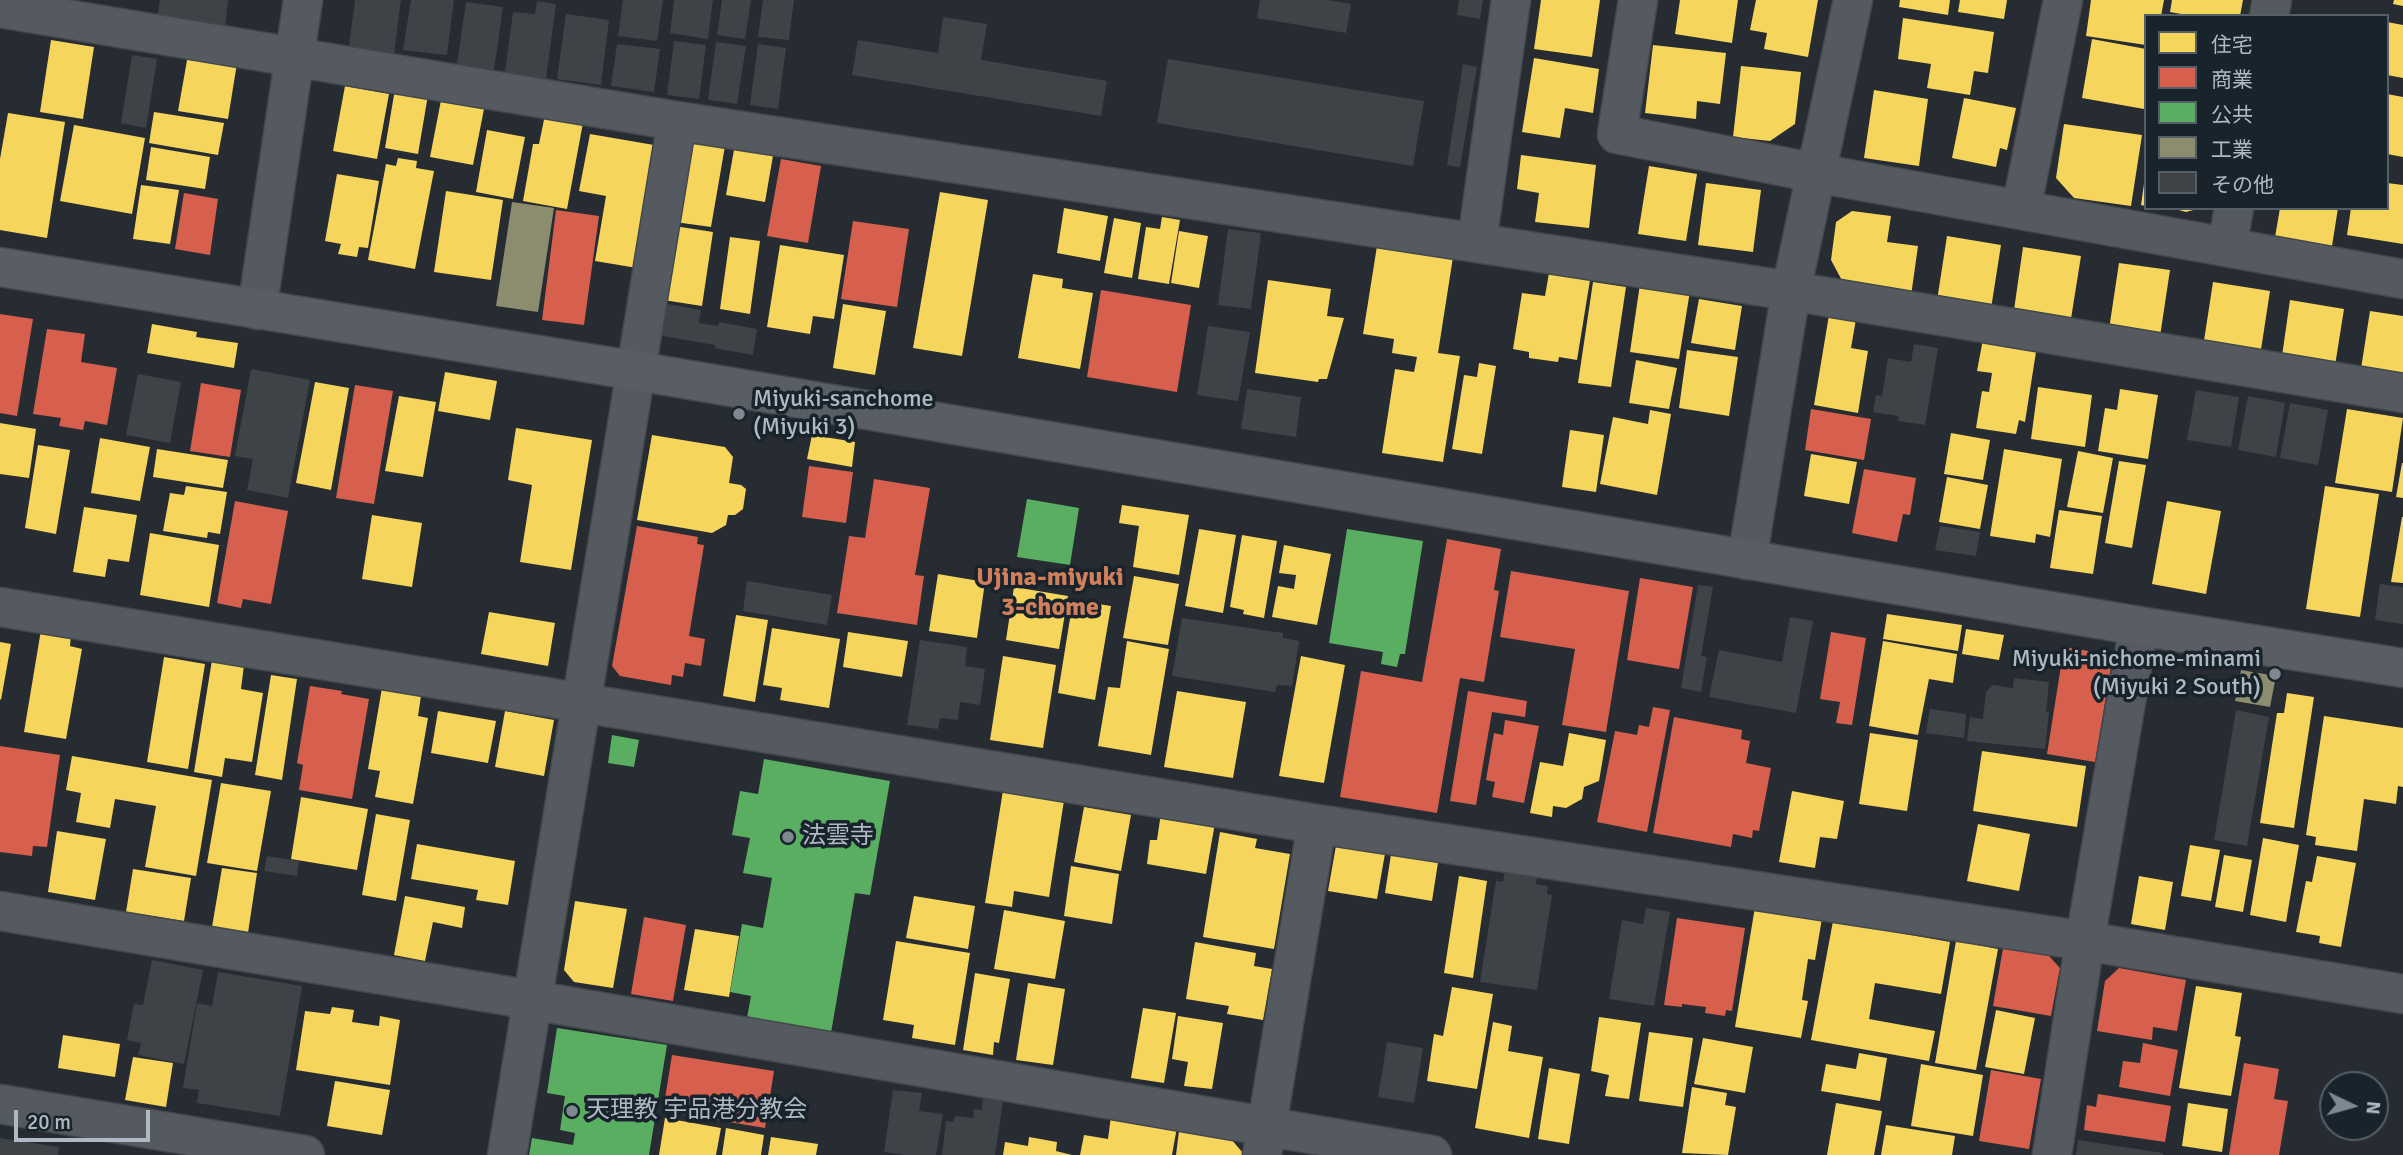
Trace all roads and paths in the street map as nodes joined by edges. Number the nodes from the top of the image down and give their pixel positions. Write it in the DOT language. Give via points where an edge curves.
graph roads {
  1 [pos="303,0"];
  2 [pos="1511,0"];
  3 [pos="1638,0"];
  4 [pos="1853,0"];
  5 [pos="2063,0"];
  6 [pos="0,8"];
  7 [pos="295,58"];
  8 [pos="677,121"];
  9 [pos="1816,173"];
  10 [pos="2021,210"];
  11 [pos="2234,210"];
  12 [pos="1477,242"];
  13 [pos="2227,247"];
  14 [pos="0,267"];
  15 [pos="2403,279"];
  16 [pos="1791,291"];
  17 [pos="257,310"];
  18 [pos="637,371"];
  19 [pos="2403,393"];
  20 [pos="1747,560"];
  21 [pos="0,607"];
  22 [pos="2139,626"];
  23 [pos="2403,668"];
  24 [pos="582,701"];
  25 [pos="1317,824"];
  26 [pos="0,911"];
  27 [pos="2085,941"];
  28 [pos="2403,994"];
  29 [pos="532,1000"];
  30 [pos="0,1104"];
  31 [pos="1264,1141"];
  32 [pos="255,1151"];
  33 [pos="305,1155"];
  34 [pos="506,1155"];
  35 [pos="1432,1155"];
  36 [pos="2052,1155"];
  1 -- 7 [label="street"];
  2 -- 12 [label="street"];
  3 -- 9 [label="street" via="1617,134"];
  4 -- 9 [label="street"];
  5 -- 10 [label="street"];
  6 -- 7 [label="street"];
  7 -- 8 [label="street"];
  7 -- 17 [label="street"];
  8 -- 12 [label="street"];
  8 -- 18 [label="street"];
  9 -- 10 [label="street"];
  9 -- 16 [label="street"];
  10 -- 13 [label="street"];
  11 -- 13 [label="street"];
  12 -- 16 [label="street"];
  13 -- 15 [label="street"];
  14 -- 17 [label="street"];
  16 -- 19 [label="street"];
  16 -- 20 [label="street"];
  17 -- 18 [label="street"];
  18 -- 20 [label="street"];
  18 -- 24 [label="street"];
  20 -- 22 [label="street"];
  21 -- 24 [label="street"];
  22 -- 23 [label="street"];
  22 -- 27 [label="street"];
  24 -- 25 [label="street"];
  24 -- 29 [label="street"];
  25 -- 27 [label="street"];
  25 -- 31 [label="street"];
  26 -- 29 [label="street"];
  27 -- 28 [label="street"];
  27 -- 36 [label="street"];
  29 -- 31 [label="street"];
  29 -- 34 [label="street"];
  30 -- 32 [label="street"];
  31 -- 35 [label="street"];
  32 -- 33 [label="street"];
}
